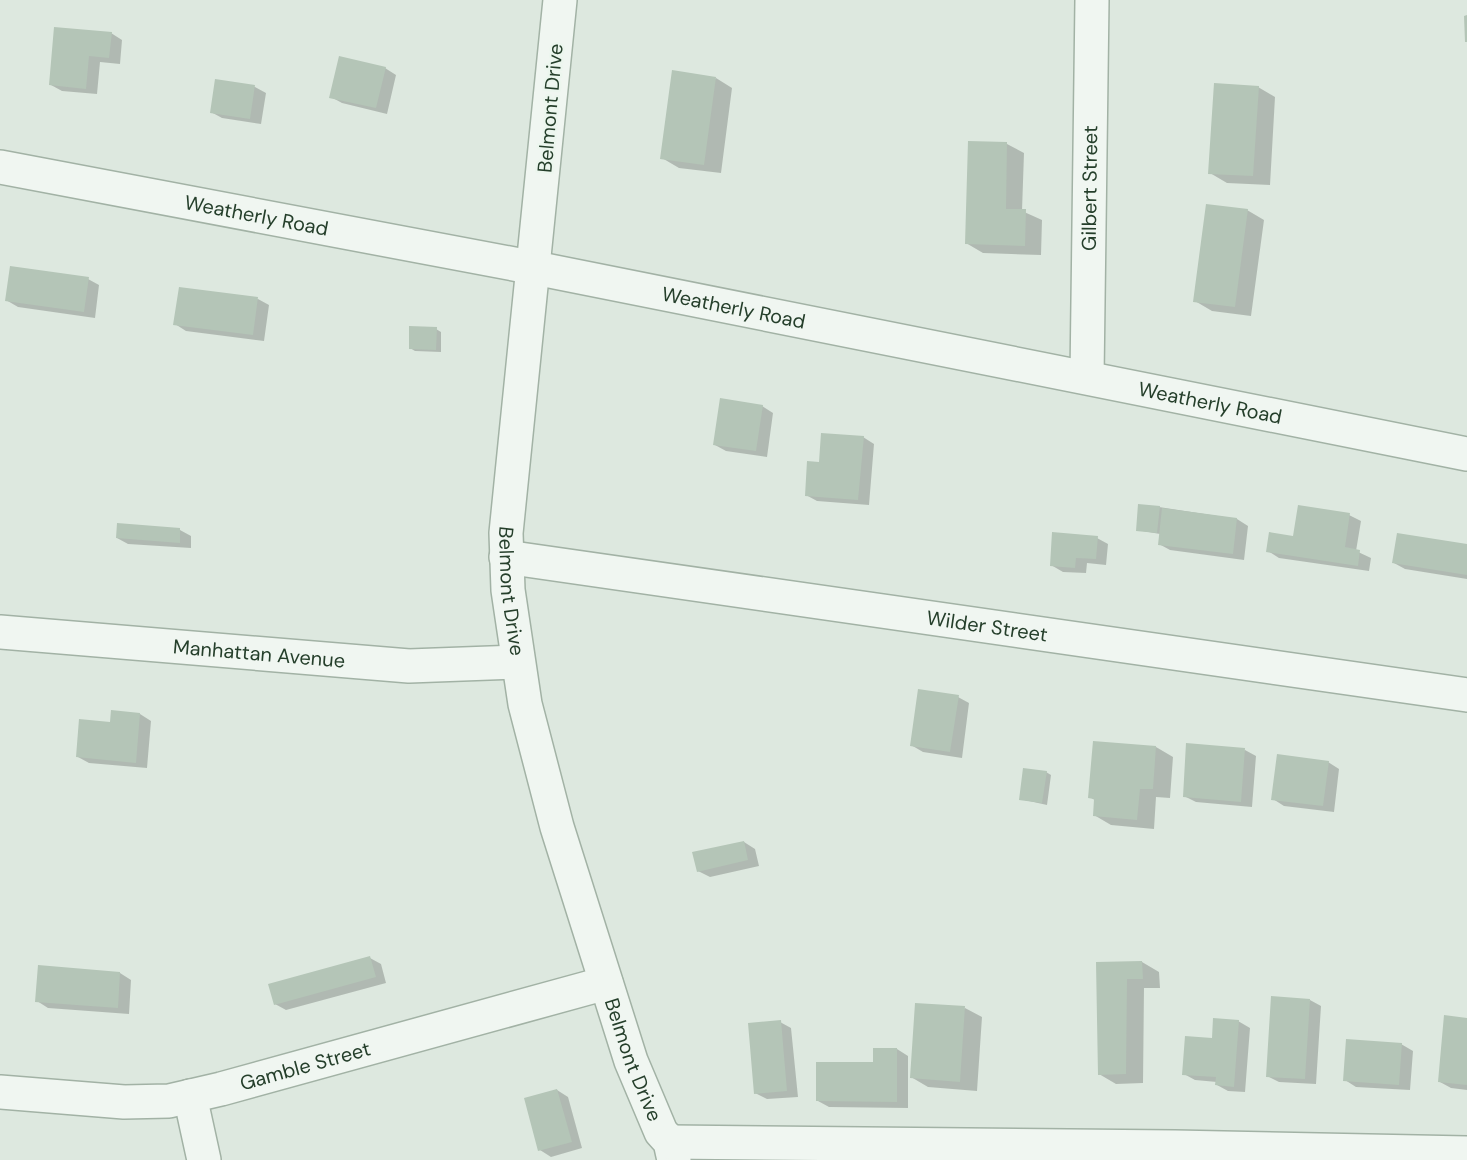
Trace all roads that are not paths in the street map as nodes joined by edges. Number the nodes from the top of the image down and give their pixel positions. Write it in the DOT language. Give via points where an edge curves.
graph roads {
  1 [pos="560,0"];
  2 [pos="1092,0"];
  3 [pos="0,167"];
  4 [pos="535,268"];
  5 [pos="1087,377"];
  6 [pos="1467,454"];
  7 [pos="507,557"];
  8 [pos="0,632"];
  9 [pos="518,662"];
  10 [pos="1467,695"];
  11 [pos="606,983"];
  12 [pos="0,1092"];
  13 [pos="190,1096"];
  14 [pos="672,1151"];
  15 [pos="1467,1154"];
  16 [pos="204,1160"];
  1 -- 4 [label="street, Belmont Drive"];
  2 -- 5 [label="street, Gilbert Street"];
  3 -- 4 [label="street, Weatherly Road"];
  4 -- 5 [label="street, Weatherly Road"];
  4 -- 7 [label="street, Belmont Drive" via="506,533"];
  5 -- 6 [label="street, Weatherly Road"];
  7 -- 9 [label="street, Belmont Drive"];
  7 -- 10 [label="street, Wilder Street"];
  8 -- 9 [label="street, Manhattan Avenue" via="409,666"];
  9 -- 11 [label="street, Belmont Drive" via="557,827"];
  11 -- 13 [label="street, Gamble Street"];
  11 -- 14 [label="street, Belmont Drive" via="631,1061"];
  12 -- 13 [label="street, Gamble Street" via="124,1102 170,1101"];
  13 -- 16 [label="street"];
  14 -- 15 [label="street" via="1176,1147"];
}
